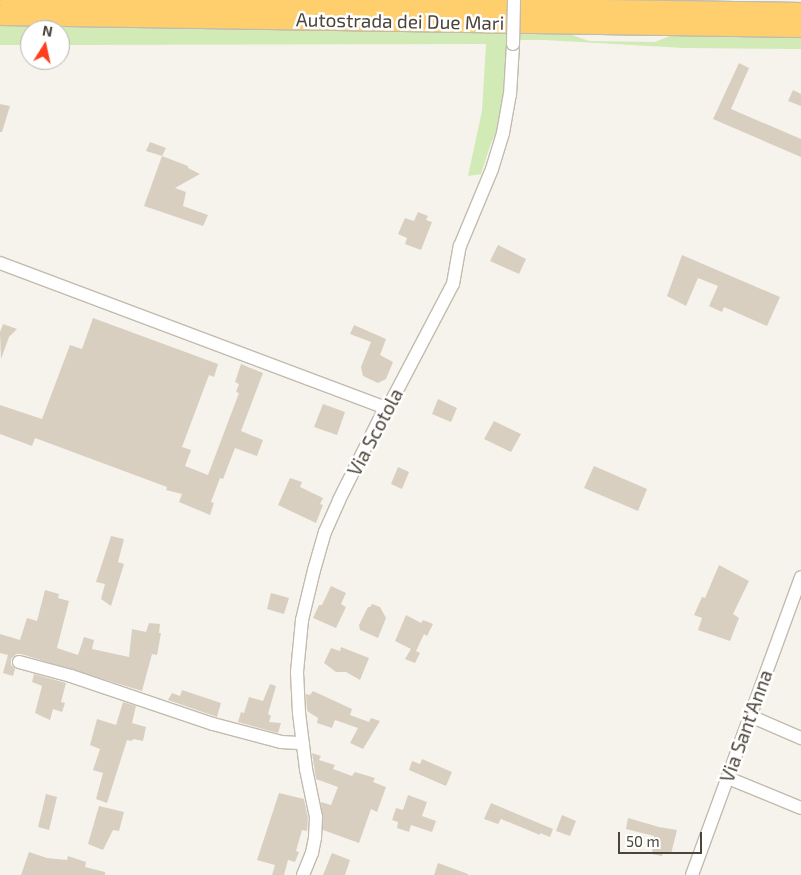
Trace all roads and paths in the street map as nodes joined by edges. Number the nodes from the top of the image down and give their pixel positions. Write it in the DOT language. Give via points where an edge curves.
graph roads {
  1 [pos="8,0"];
  2 [pos="514,0"];
  3 [pos="801,12"];
  4 [pos="0,15"];
  5 [pos="801,27"];
  6 [pos="0,263"];
  7 [pos="385,408"];
  8 [pos="801,577"];
  9 [pos="19,662"];
  10 [pos="750,716"];
  11 [pos="801,738"];
  12 [pos="303,743"];
  13 [pos="728,778"];
  14 [pos="801,808"];
  15 [pos="303,875"];
  16 [pos="692,875"];
  1 -- 3 [label="highway, Autostrada dei Due Mari"];
  2 -- 7 [label="street, Via Scotola, bridge" via="510,95 492,169 460,246 453,284"];
  4 -- 5 [label="highway, Autostrada dei Due Mari"];
  6 -- 7 [label="street"];
  7 -- 12 [label="street, Via Scotola" via="339,500 314,570 302,620 297,672"];
  8 -- 10 [label="street, Via Sant'Anna"];
  9 -- 12 [label="street" via="213,724 275,740"];
  10 -- 11 [label="street"];
  10 -- 13 [label="street, Via Sant'Anna"];
  12 -- 15 [label="street, Via Scotola" via="316,817 312,853"];
  13 -- 14 [label="street"];
  13 -- 16 [label="street, Via Sant'Anna"];
}
